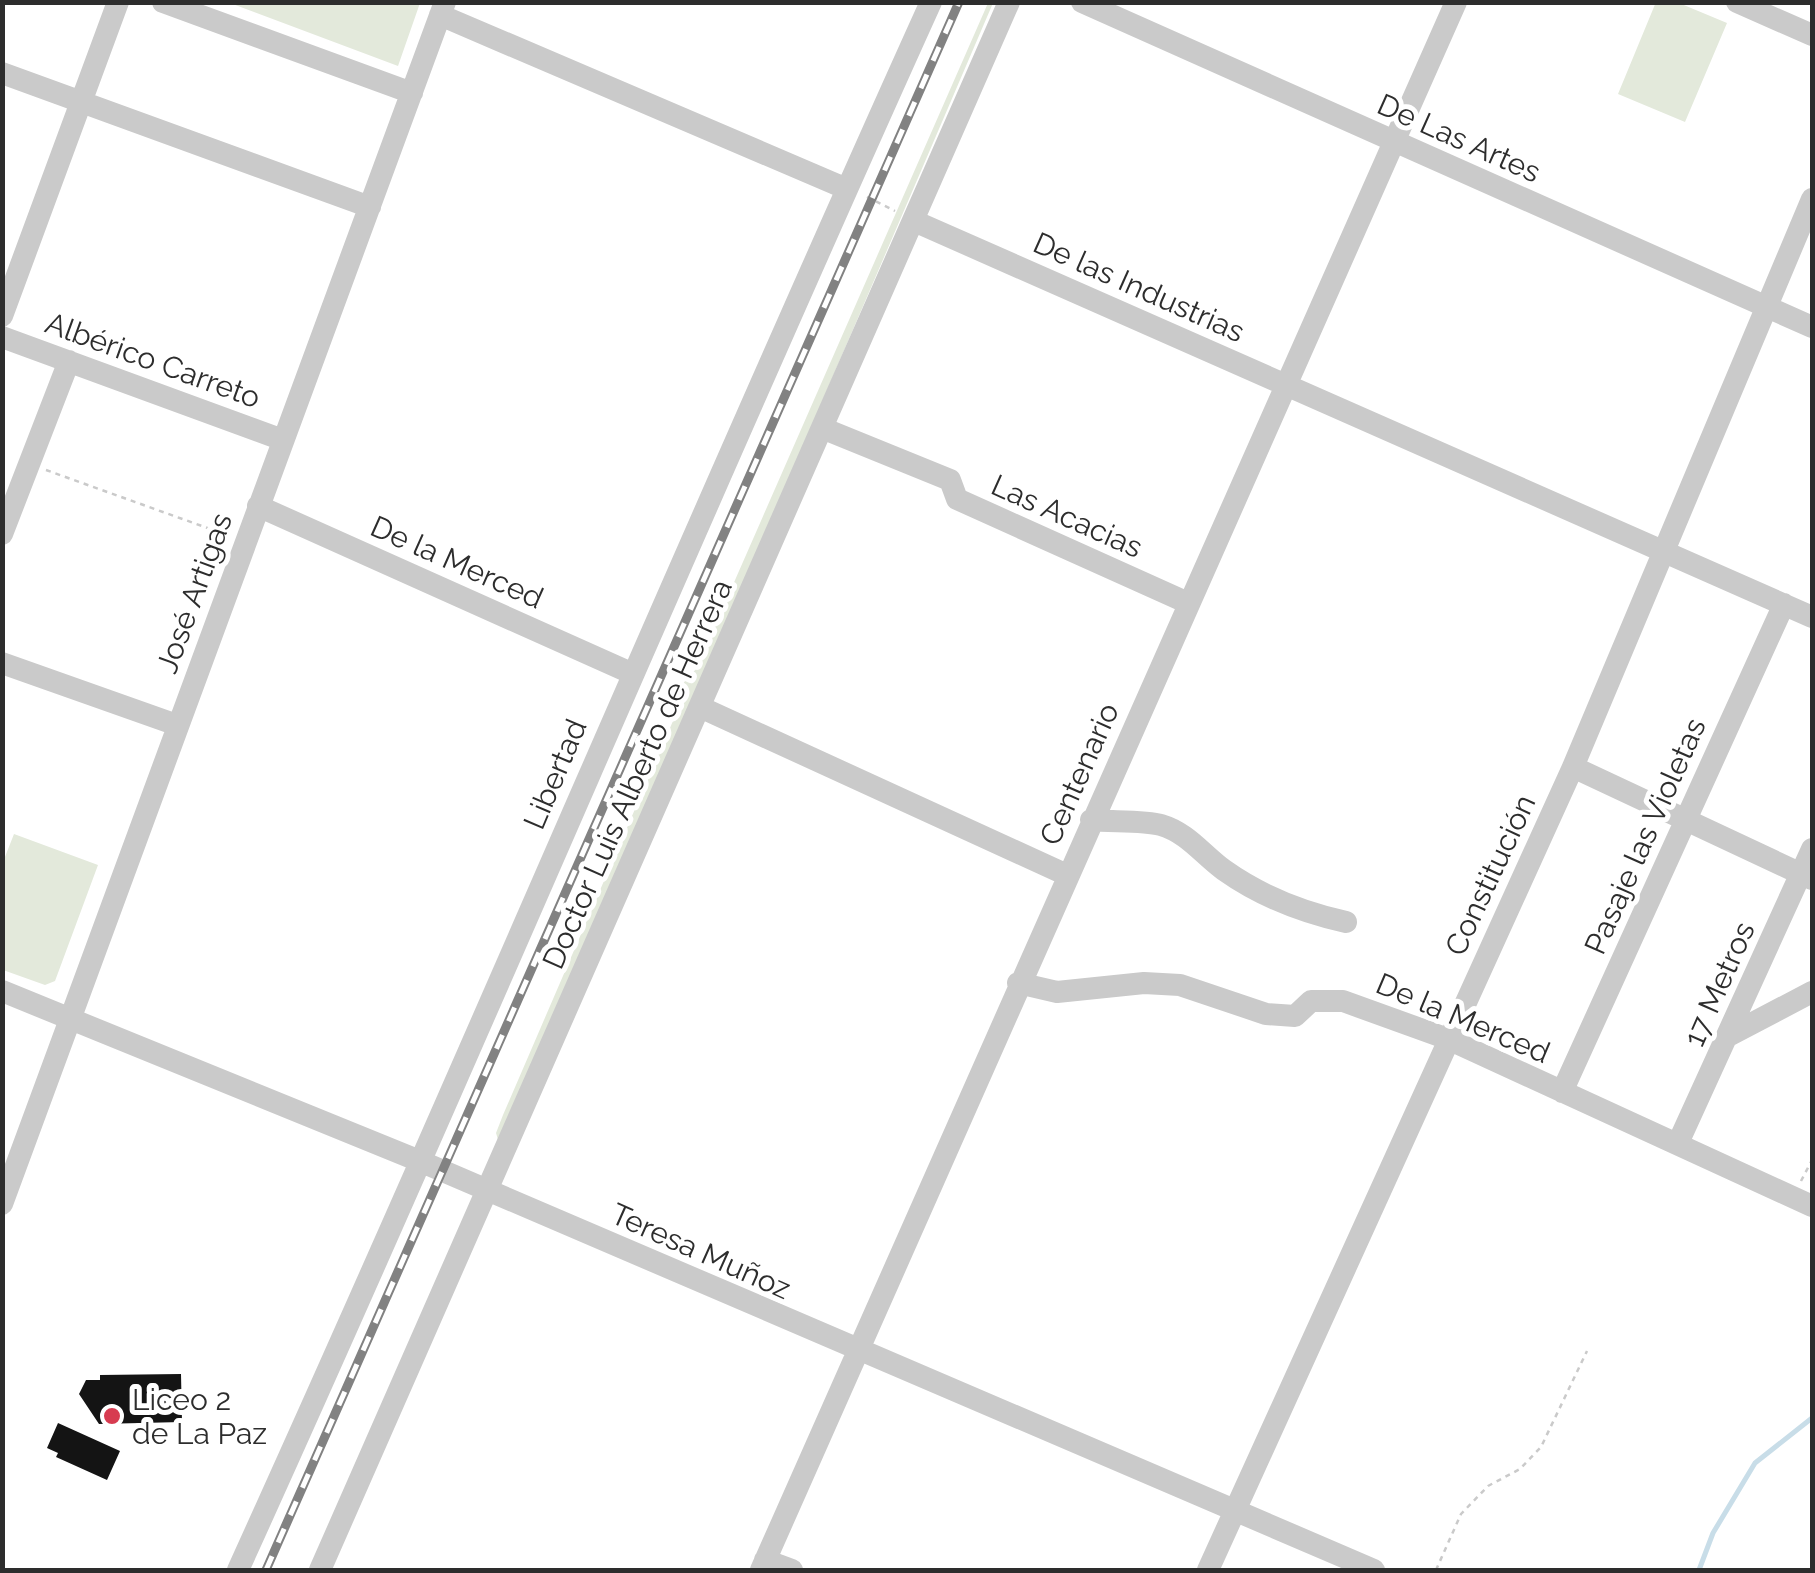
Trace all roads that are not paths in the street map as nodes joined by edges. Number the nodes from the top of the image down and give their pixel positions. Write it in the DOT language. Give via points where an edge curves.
graph roads {
  1 [pos="118,2"];
  2 [pos="163,2"];
  3 [pos="931,2"];
  4 [pos="1009,2"];
  5 [pos="1082,2"];
  6 [pos="1456,2"];
  7 [pos="1737,2"];
  8 [pos="442,9"];
  9 [pos="1812,35"];
  10 [pos="2,73"];
  11 [pos="412,93"];
  12 [pos="78,100"];
  13 [pos="1394,142"];
  14 [pos="846,190"];
  15 [pos="1812,199"];
  16 [pos="370,206"];
  17 [pos="914,221"];
  18 [pos="1768,307"];
  19 [pos="2,316"];
  20 [pos="1812,328"];
  21 [pos="2,337"];
  22 [pos="69,362"];
  23 [pos="1285,384"];
  24 [pos="822,428"];
  25 [pos="283,440"];
  26 [pos="258,506"];
  27 [pos="2,534"];
  28 [pos="1665,552"];
  29 [pos="1188,603"];
  30 [pos="1784,604"];
  31 [pos="1812,616"];
  32 [pos="2,662"];
  33 [pos="631,674"];
  34 [pos="700,707"];
  35 [pos="177,725"];
  36 [pos="1573,767"];
  37 [pos="1685,819"];
  38 [pos="1091,820"];
  39 [pos="1812,849"];
  40 [pos="1067,875"];
  41 [pos="1807,876"];
  42 [pos="1346,922"];
  43 [pos="1018,983"];
  44 [pos="2,990"];
  45 [pos="1812,992"];
  46 [pos="71,1016"];
  47 [pos="1730,1035"];
  48 [pos="1448,1040"];
  49 [pos="1562,1092"];
  50 [pos="1678,1143"];
  51 [pos="422,1162"];
  52 [pos="489,1191"];
  53 [pos="2,1204"];
  54 [pos="1812,1206"];
  55 [pos="856,1351"];
  56 [pos="1238,1510"];
  57 [pos="763,1565"];
  58 [pos="238,1570"];
  59 [pos="320,1570"];
  60 [pos="792,1570"];
  61 [pos="1208,1570"];
  62 [pos="1374,1570"];
  1 -- 12 [label="street"];
  2 -- 11 [label="street"];
  3 -- 14 [label="street, Libertad"];
  4 -- 17 [label="street, Doctor Luis Alberto de Herrera"];
  5 -- 13 [label="street, De Las Artes"];
  6 -- 13 [label="street, Centenario"];
  7 -- 9 [label="street"];
  8 -- 11 [label="street, José Artigas"];
  8 -- 14 [label="street"];
  10 -- 12 [label="street"];
  11 -- 16 [label="street, José Artigas"];
  12 -- 16 [label="street"];
  12 -- 19 [label="street"];
  13 -- 18 [label="street, De Las Artes"];
  13 -- 23 [label="street, Centenario"];
  14 -- 33 [label="street, Libertad"];
  15 -- 18 [label="street, Constitución"];
  16 -- 25 [label="street, José Artigas"];
  17 -- 23 [label="street, De las Industrias"];
  17 -- 24 [label="street, Doctor Luis Alberto de Herrera"];
  18 -- 20 [label="street, De Las Artes"];
  18 -- 28 [label="street, Constitución"];
  21 -- 22 [label="street, Albérico Carreto"];
  22 -- 25 [label="street, Albérico Carreto"];
  22 -- 27 [label="street"];
  23 -- 28 [label="street, De las Industrias"];
  23 -- 29 [label="street, Centenario"];
  24 -- 29 [label="street, Las Acacias" via="950,480 957,500"];
  24 -- 34 [label="street, Doctor Luis Alberto de Herrera"];
  25 -- 26 [label="street, José Artigas"];
  26 -- 33 [label="street, De la Merced"];
  26 -- 35 [label="street, José Artigas"];
  28 -- 30 [label="street, De las Industrias"];
  28 -- 36 [label="street, Constitución"];
  29 -- 38 [label="street, Centenario"];
  30 -- 31 [label="street, De las Industrias"];
  30 -- 37 [label="street, Pasaje las Violetas"];
  32 -- 35 [label="street"];
  33 -- 51 [label="street, Libertad"];
  34 -- 40 [label="street"];
  34 -- 52 [label="street, Doctor Luis Alberto de Herrera"];
  35 -- 46 [label="street, José Artigas"];
  36 -- 37 [label="street"];
  36 -- 48 [label="street, Constitución"];
  37 -- 41 [label="street"];
  37 -- 49 [label="street, Pasaje las Violetas"];
  38 -- 40 [label="street, Centenario"];
  38 -- 42 [label="street" via="1158,823 1187,836 1257,891 1301,912"];
  39 -- 41 [label="street, 17 Metros"];
  40 -- 43 [label="street, Centenario"];
  41 -- 47 [label="street, 17 Metros"];
  43 -- 48 [label="street, De la Merced" via="1057,992 1144,982 1180,985 1266,1014 1295,1016 1311,1001 1343,1002"];
  43 -- 55 [label="street, Centenario"];
  44 -- 46 [label="street, Teresa Muñoz"];
  45 -- 47 [label="street"];
  46 -- 51 [label="street, Teresa Muñoz"];
  46 -- 53 [label="street, José Artigas"];
  47 -- 50 [label="street, 17 Metros"];
  48 -- 49 [label="street, De la Merced"];
  48 -- 56 [label="street, Constitución"];
  49 -- 50 [label="street, De la Merced"];
  50 -- 54 [label="street, De la Merced"];
  51 -- 52 [label="street, Teresa Muñoz"];
  51 -- 58 [label="street, Libertad"];
  52 -- 55 [label="street, Teresa Muñoz"];
  52 -- 59 [label="street, Doctor Luis Alberto de Herrera"];
  55 -- 56 [label="street, Teresa Muñoz"];
  55 -- 57 [label="street, Centenario"];
  56 -- 61 [label="street, Constitución"];
  56 -- 62 [label="street, Teresa Muñoz"];
  57 -- 60 [label="street"];
}
